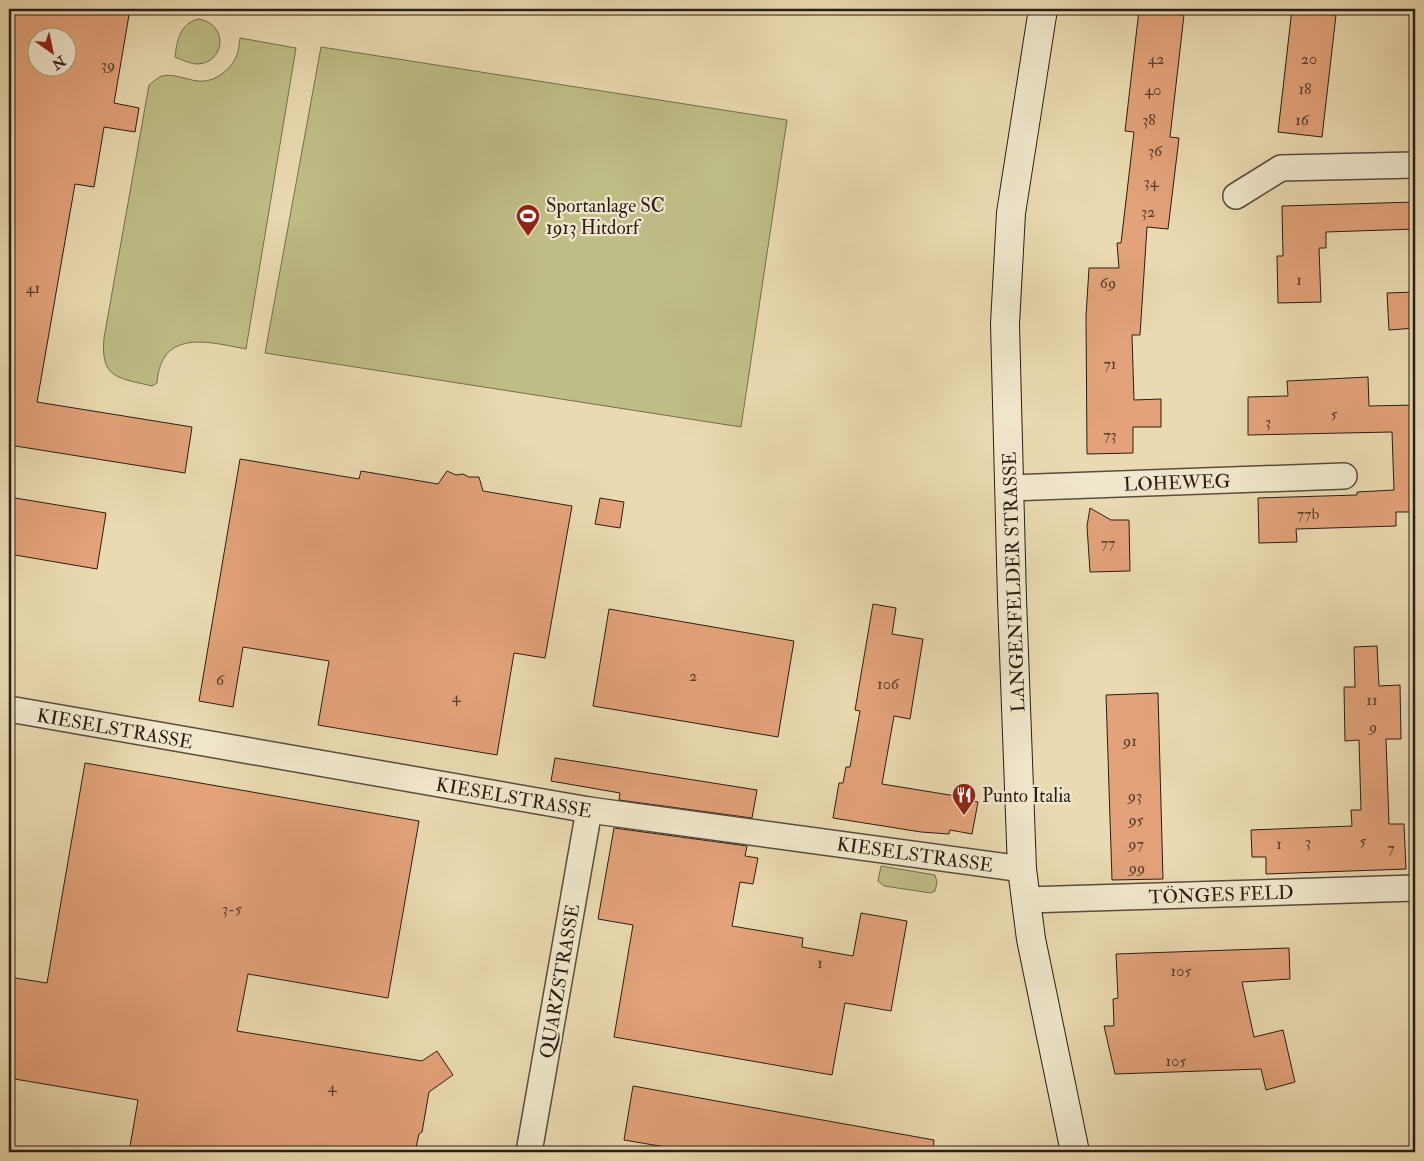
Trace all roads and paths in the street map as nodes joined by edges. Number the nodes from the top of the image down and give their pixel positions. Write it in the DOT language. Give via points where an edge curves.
graph roads {
  1 [pos="1043,9"];
  2 [pos="1415,165"];
  3 [pos="1236,196"];
  4 [pos="1344,476"];
  5 [pos="1010,488"];
  6 [pos="9,709"];
  7 [pos="589,810"];
  8 [pos="1022,869"];
  9 [pos="1415,888"];
  10 [pos="1026,900"];
  11 [pos="529,1152"];
  12 [pos="1075,1152"];
  1 -- 5 [label="street, LANGENFELDER STRASSE" via="1011,214 1005,324"];
  2 -- 3 [label="street" via="1281,168"];
  4 -- 5 [label="street, LOHEWEG"];
  5 -- 8 [label="street, LANGENFELDER STRASSE"];
  6 -- 7 [label="street, KIESELSTRASSE"];
  7 -- 8 [label="street, KIESELSTRASSE"];
  7 -- 11 [label="street, QUARZSTRASSE"];
  8 -- 10 [label="street, LANGENFELDER STRASSE"];
  9 -- 10 [label="street, TÖNGES FELD"];
  10 -- 12 [label="street, LANGENFELDER STRASSE" via="1031,939"];
}
